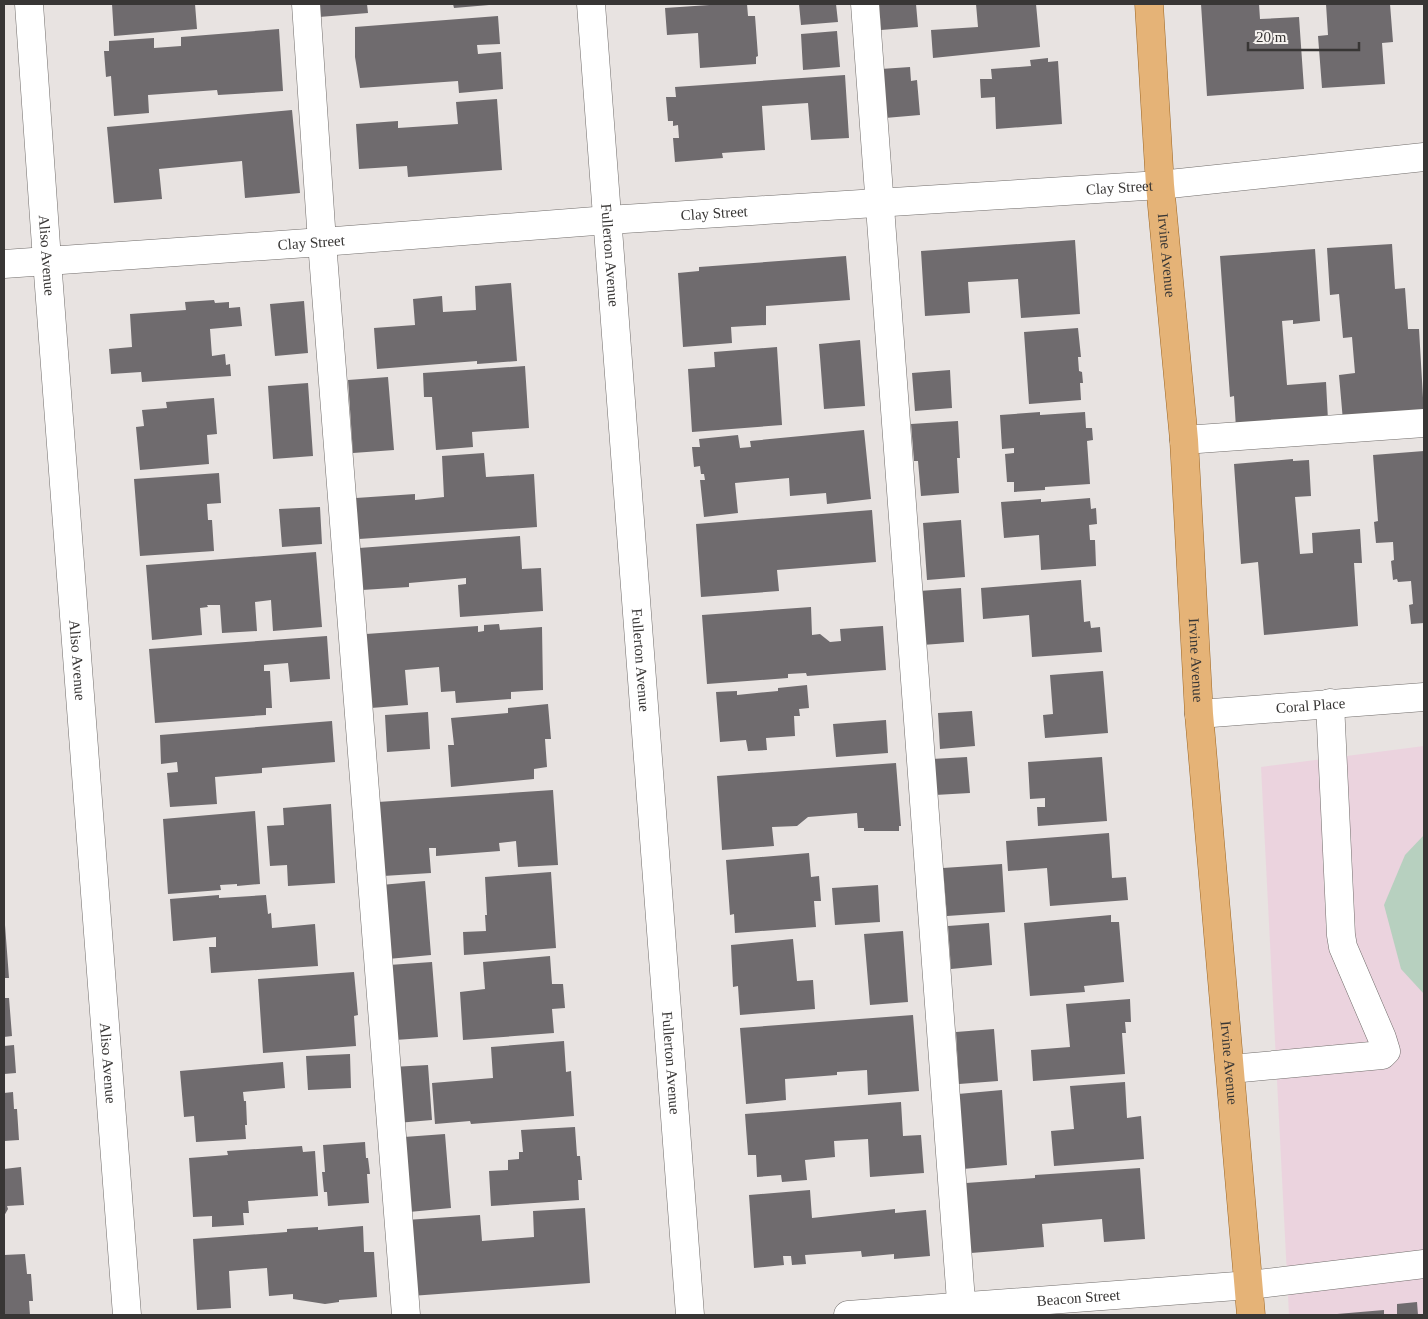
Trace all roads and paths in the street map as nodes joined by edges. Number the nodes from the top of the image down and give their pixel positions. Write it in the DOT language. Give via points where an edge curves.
graph roads {
  1 [pos="29,4"];
  2 [pos="306,4"];
  3 [pos="591,4"];
  4 [pos="865,4"];
  5 [pos="1149,4"];
  6 [pos="1424,157"];
  7 [pos="1160,185"];
  8 [pos="879,204"];
  9 [pos="608,220"];
  10 [pos="322,242"];
  11 [pos="47,260"];
  12 [pos="4,264"];
  13 [pos="1424,423"];
  14 [pos="1184,440"];
  15 [pos="1424,697"];
  16 [pos="1330,703"];
  17 [pos="1199,714"];
  18 [pos="1231,1069"];
  19 [pos="1424,1264"];
  20 [pos="1250,1285"];
  21 [pos="962,1311"];
  22 [pos="127,1315"];
  23 [pos="406,1315"];
  24 [pos="690,1315"];
  25 [pos="848,1315"];
  26 [pos="1251,1315"];
  1 -- 11 [label="street, Aliso Avenue"];
  2 -- 10 [label="street"];
  3 -- 9 [label="street, Fullerton Avenue"];
  4 -- 8 [label="street"];
  5 -- 7 [label="main road, Irvine Avenue"];
  6 -- 7 [label="street, Clay Street"];
  7 -- 8 [label="street, Clay Street"];
  7 -- 14 [label="main road, Irvine Avenue"];
  8 -- 9 [label="street, Clay Street"];
  8 -- 21 [label="street"];
  9 -- 10 [label="street, Clay Street"];
  9 -- 24 [label="street, Fullerton Avenue"];
  10 -- 11 [label="street, Clay Street"];
  10 -- 23 [label="street"];
  11 -- 12 [label="street, Clay Street"];
  11 -- 22 [label="street, Aliso Avenue"];
  13 -- 14 [label="street"];
  14 -- 17 [label="main road, Irvine Avenue"];
  15 -- 16 [label="street, Coral Place"];
  16 -- 17 [label="street, Coral Place"];
  16 -- 18 [label="street" via="1341,935 1386,1051 1382,1055"];
  17 -- 18 [label="main road, Irvine Avenue"];
  18 -- 20 [label="main road, Irvine Avenue"];
  19 -- 20 [label="street, Beacon Street"];
  20 -- 21 [label="street, Beacon Street"];
  20 -- 26 [label="main road, Irvine Avenue"];
  21 -- 25 [label="street, Beacon Street"];
}
